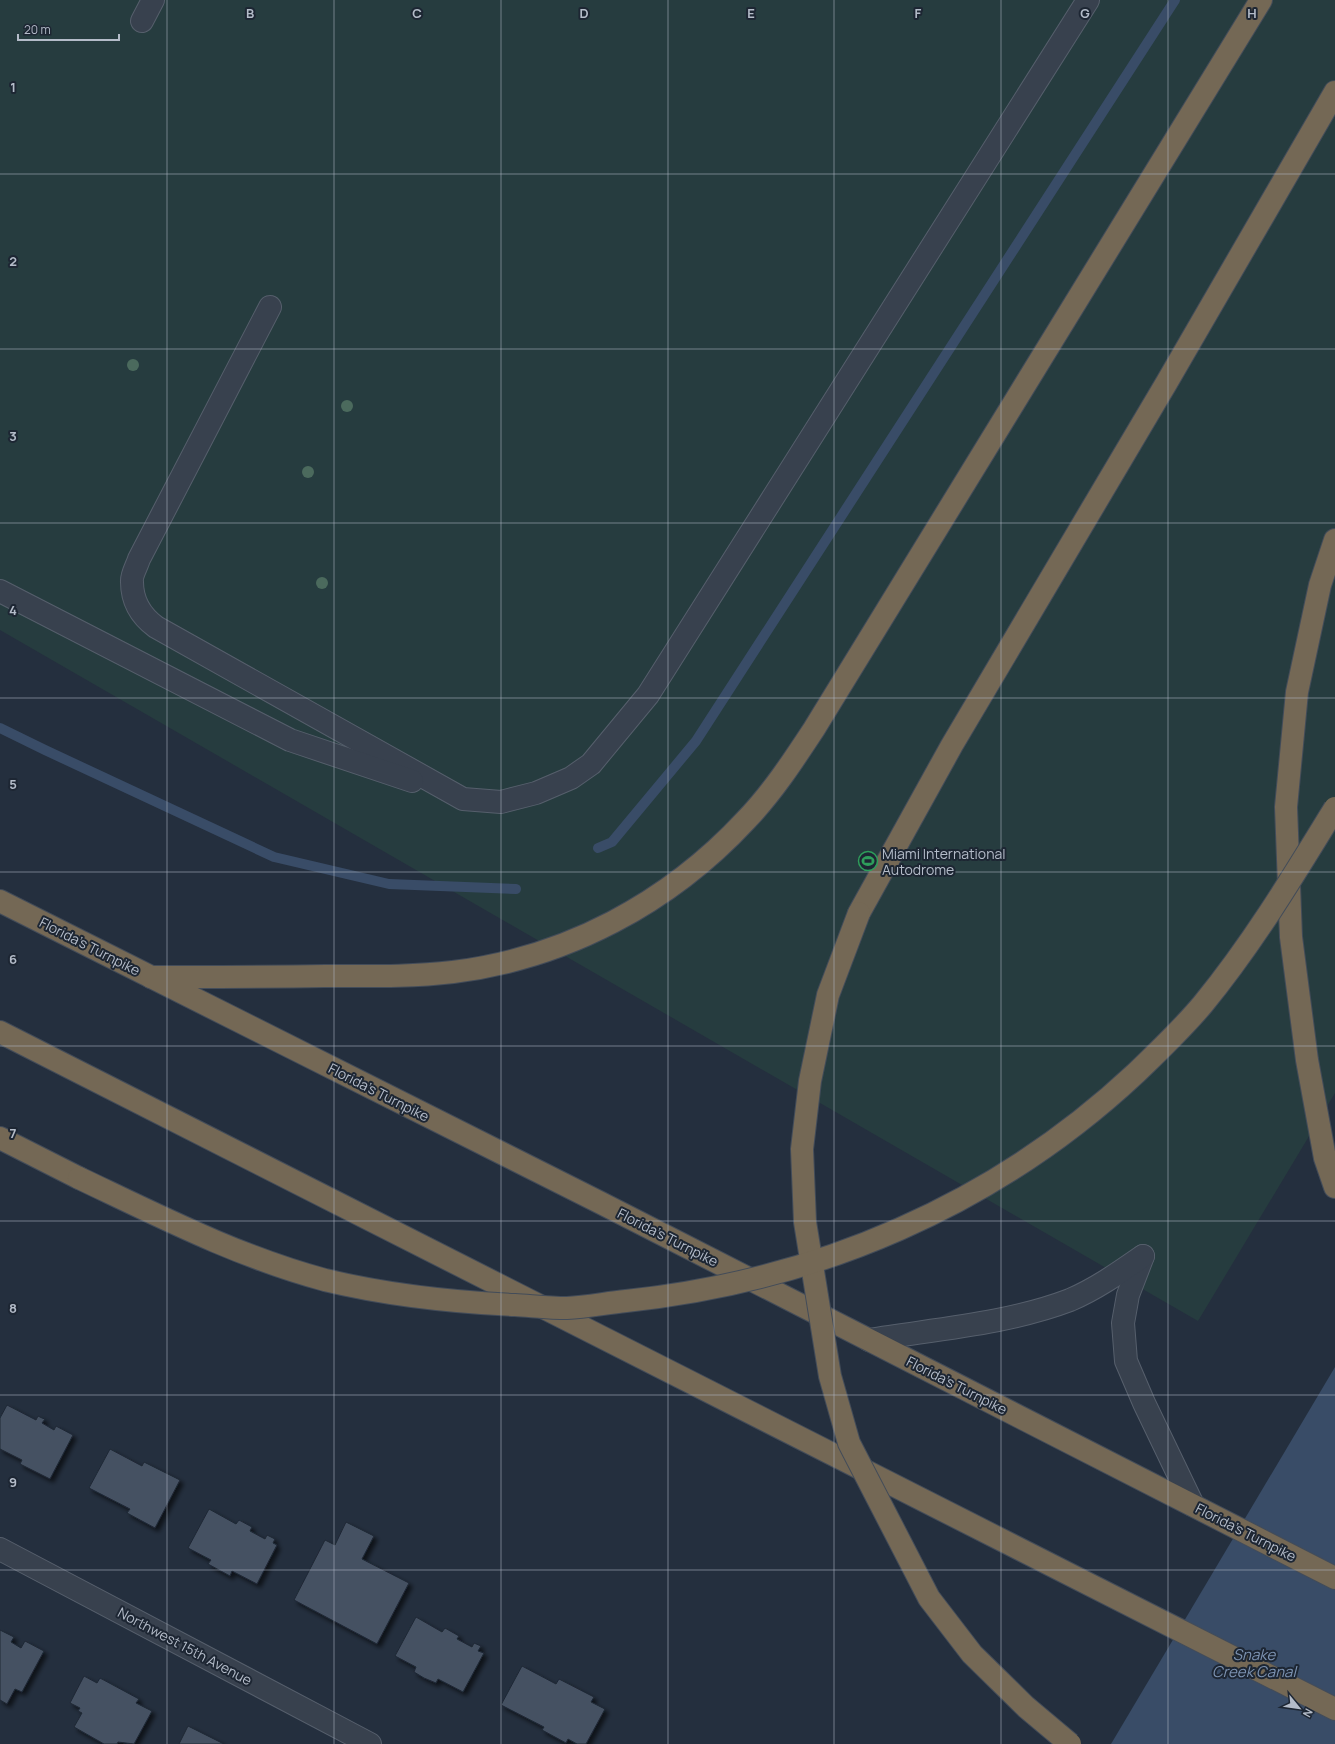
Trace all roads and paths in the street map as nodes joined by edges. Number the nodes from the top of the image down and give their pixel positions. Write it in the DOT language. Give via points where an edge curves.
graph roads {
  1 [pos="153,0"];
  2 [pos="1088,0"];
  3 [pos="1261,0"];
  4 [pos="142,21"];
  5 [pos="1335,92"];
  6 [pos="270,307"];
  7 [pos="1335,540"];
  8 [pos="0,591"];
  9 [pos="463,799"];
  10 [pos="1335,808"];
  11 [pos="0,900"];
  12 [pos="151,977"];
  13 [pos="0,1032"];
  14 [pos="0,1138"];
  15 [pos="1335,1187"];
  16 [pos="869,1340"];
  17 [pos="1193,1505"];
  18 [pos="0,1549"];
  19 [pos="1335,1578"];
  20 [pos="1335,1709"];
  21 [pos="370,1744"];
  22 [pos="1070,1744"];
  1 -- 4 [label="street"];
  2 -- 9 [label="street" via="643,701 591,764 571,778 536,793 501,802"];
  3 -- 12 [label="highway" via="814,729 777,783 747,820 712,853 671,887 623,918 575,940 496,964 454,972 410,976"];
  5 -- 22 [label="highway, bridge" via="952,745 859,913 828,995 810,1081 802,1149 805,1222 830,1376 849,1443 929,1598 972,1654 1026,1707"];
  6 -- 9 [label="street" via="140,559 131,581 136,606 143,617 156,627"];
  7 -- 15 [label="highway" via="1320,585 1297,692 1286,807 1291,936 1307,1060 1325,1158"];
  8 -- 9 [label="street" via="290,740"];
  10 -- 14 [label="highway, bridge" via="1245,950 1201,1006 1102,1104 1043,1149 984,1187 912,1224 844,1253 726,1287 667,1297 567,1308 470,1303 385,1292 324,1279 253,1257 172,1223"];
  11 -- 12 [label="highway, Florida's Turnpike"];
  12 -- 16 [label="highway, Florida's Turnpike"];
  13 -- 20 [label="highway"];
  16 -- 17 [label="highway, Florida's Turnpike"];
  16 -- 17 [label="street" via="1036,1312 1092,1289 1143,1256 1128,1295 1123,1323 1126,1361"];
  17 -- 19 [label="highway, Florida's Turnpike"];
  18 -- 21 [label="street, Northwest 15th Avenue"];
}
